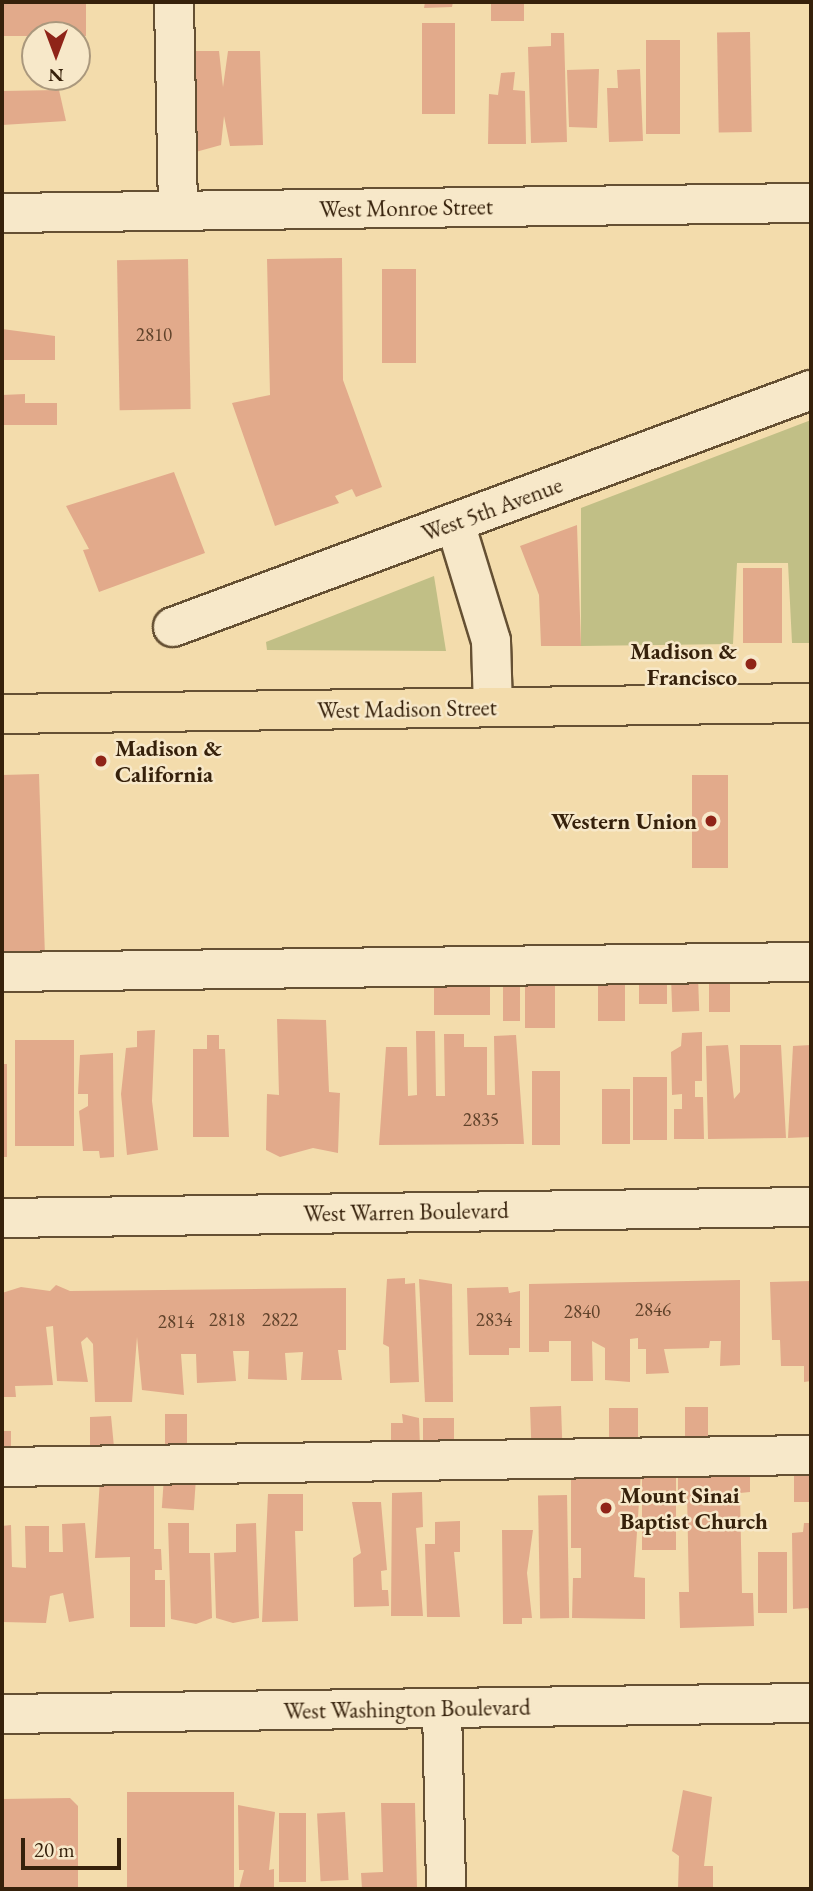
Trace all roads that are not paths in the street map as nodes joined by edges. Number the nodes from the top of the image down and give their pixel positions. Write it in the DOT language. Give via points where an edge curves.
graph roads {
  1 [pos="174,2"];
  2 [pos="811,203"];
  3 [pos="178,211"];
  4 [pos="2,213"];
  5 [pos="811,390"];
  6 [pos="454,523"];
  7 [pos="173,627"];
  8 [pos="811,703"];
  9 [pos="493,707"];
  10 [pos="2,714"];
  11 [pos="811,962"];
  12 [pos="2,972"];
  13 [pos="811,1207"];
  14 [pos="2,1218"];
  15 [pos="811,1455"];
  16 [pos="2,1467"];
  17 [pos="811,1703"];
  18 [pos="442,1709"];
  19 [pos="2,1714"];
  20 [pos="446,1889"];
  1 -- 3 [label="street"];
  2 -- 3 [label="street, West Monroe Street"];
  3 -- 4 [label="street, West Monroe Street"];
  5 -- 6 [label="street, West 5th Avenue"];
  6 -- 7 [label="street, West 5th Avenue"];
  6 -- 9 [label="street" via="491,641"];
  8 -- 9 [label="main road, West Madison Street"];
  9 -- 10 [label="main road, West Madison Street"];
  11 -- 12 [label="street"];
  13 -- 14 [label="street, West Warren Boulevard"];
  15 -- 16 [label="street"];
  17 -- 18 [label="street, West Washington Boulevard"];
  18 -- 19 [label="street, West Washington Boulevard"];
  18 -- 20 [label="street"];
}
